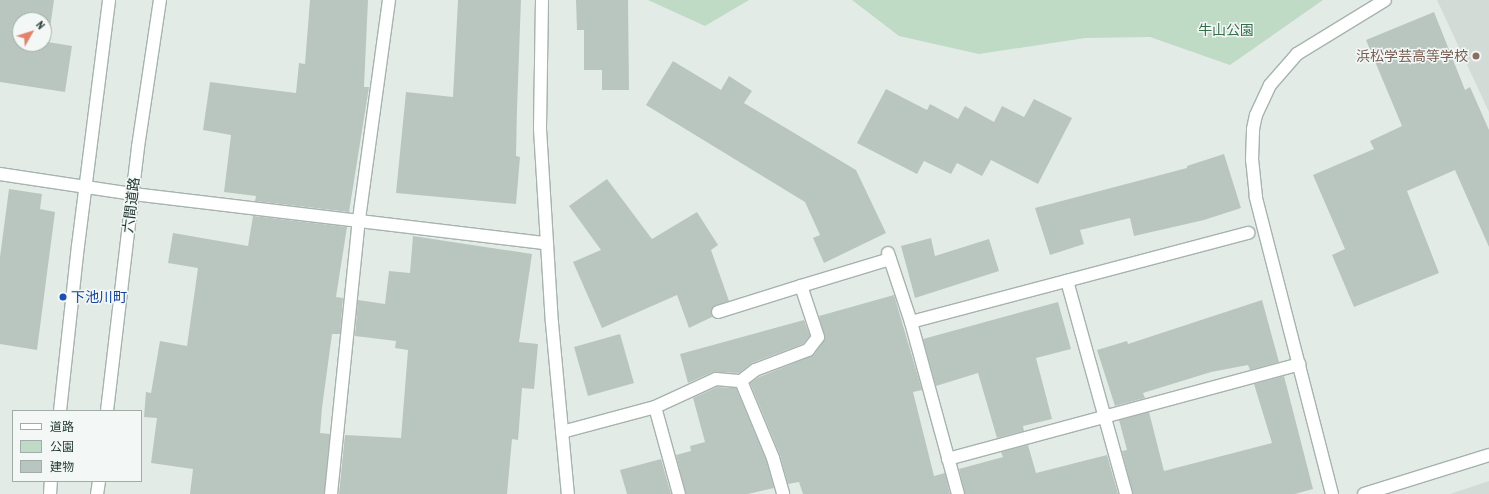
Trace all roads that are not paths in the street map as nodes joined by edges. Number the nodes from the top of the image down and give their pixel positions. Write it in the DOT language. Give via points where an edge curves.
graph roads {
  1 [pos="110,0"];
  2 [pos="160,0"];
  3 [pos="389,0"];
  4 [pos="542,0"];
  5 [pos="1385,0"];
  6 [pos="0,174"];
  7 [pos="85,187"];
  8 [pos="133,194"];
  9 [pos="359,219"];
  10 [pos="1248,233"];
  11 [pos="546,243"];
  12 [pos="1067,281"];
  13 [pos="801,286"];
  14 [pos="718,312"];
  15 [pos="911,322"];
  16 [pos="1299,364"];
  17 [pos="741,381"];
  18 [pos="655,407"];
  19 [pos="60,410"];
  20 [pos="107,410"];
  21 [pos="1105,418"];
  22 [pos="562,432"];
  23 [pos="1489,455"];
  24 [pos="948,459"];
  25 [pos="51,482"];
  26 [pos="99,482"];
  27 [pos="50,494"];
  28 [pos="97,494"];
  29 [pos="331,494"];
  30 [pos="568,494"];
  31 [pos="679,494"];
  32 [pos="783,494"];
  33 [pos="958,494"];
  34 [pos="1126,494"];
  35 [pos="1332,494"];
  36 [pos="1364,494"];
  1 -- 7 [label="street"];
  2 -- 8 [label="street, 六間道路"];
  3 -- 9 [label="street"];
  4 -- 11 [label="street" via="540,129"];
  5 -- 16 [label="street" via="1297,54 1270,85 1256,115 1252,160 1256,197"];
  6 -- 7 [label="street"];
  7 -- 8 [label="street"];
  7 -- 19 [label="street"];
  8 -- 9 [label="street"];
  8 -- 20 [label="street, 六間道路"];
  9 -- 11 [label="street"];
  9 -- 29 [label="street"];
  10 -- 12 [label="street"];
  11 -- 22 [label="street"];
  12 -- 15 [label="street"];
  12 -- 21 [label="street"];
  13 -- 14 [label="street"];
  13 -- 15 [label="street" via="888,256"];
  13 -- 17 [label="street" via="818,338 808,350 755,370"];
  15 -- 24 [label="street"];
  16 -- 21 [label="street"];
  16 -- 35 [label="street"];
  17 -- 18 [label="street" via="716,379"];
  17 -- 32 [label="street" via="772,458"];
  18 -- 22 [label="street"];
  18 -- 31 [label="street"];
  21 -- 24 [label="street"];
  21 -- 34 [label="street"];
  22 -- 30 [label="street"];
  23 -- 36 [label="street"];
  24 -- 33 [label="street"];
  25 -- 27 [label="street"];
  26 -- 28 [label="street"];
}
